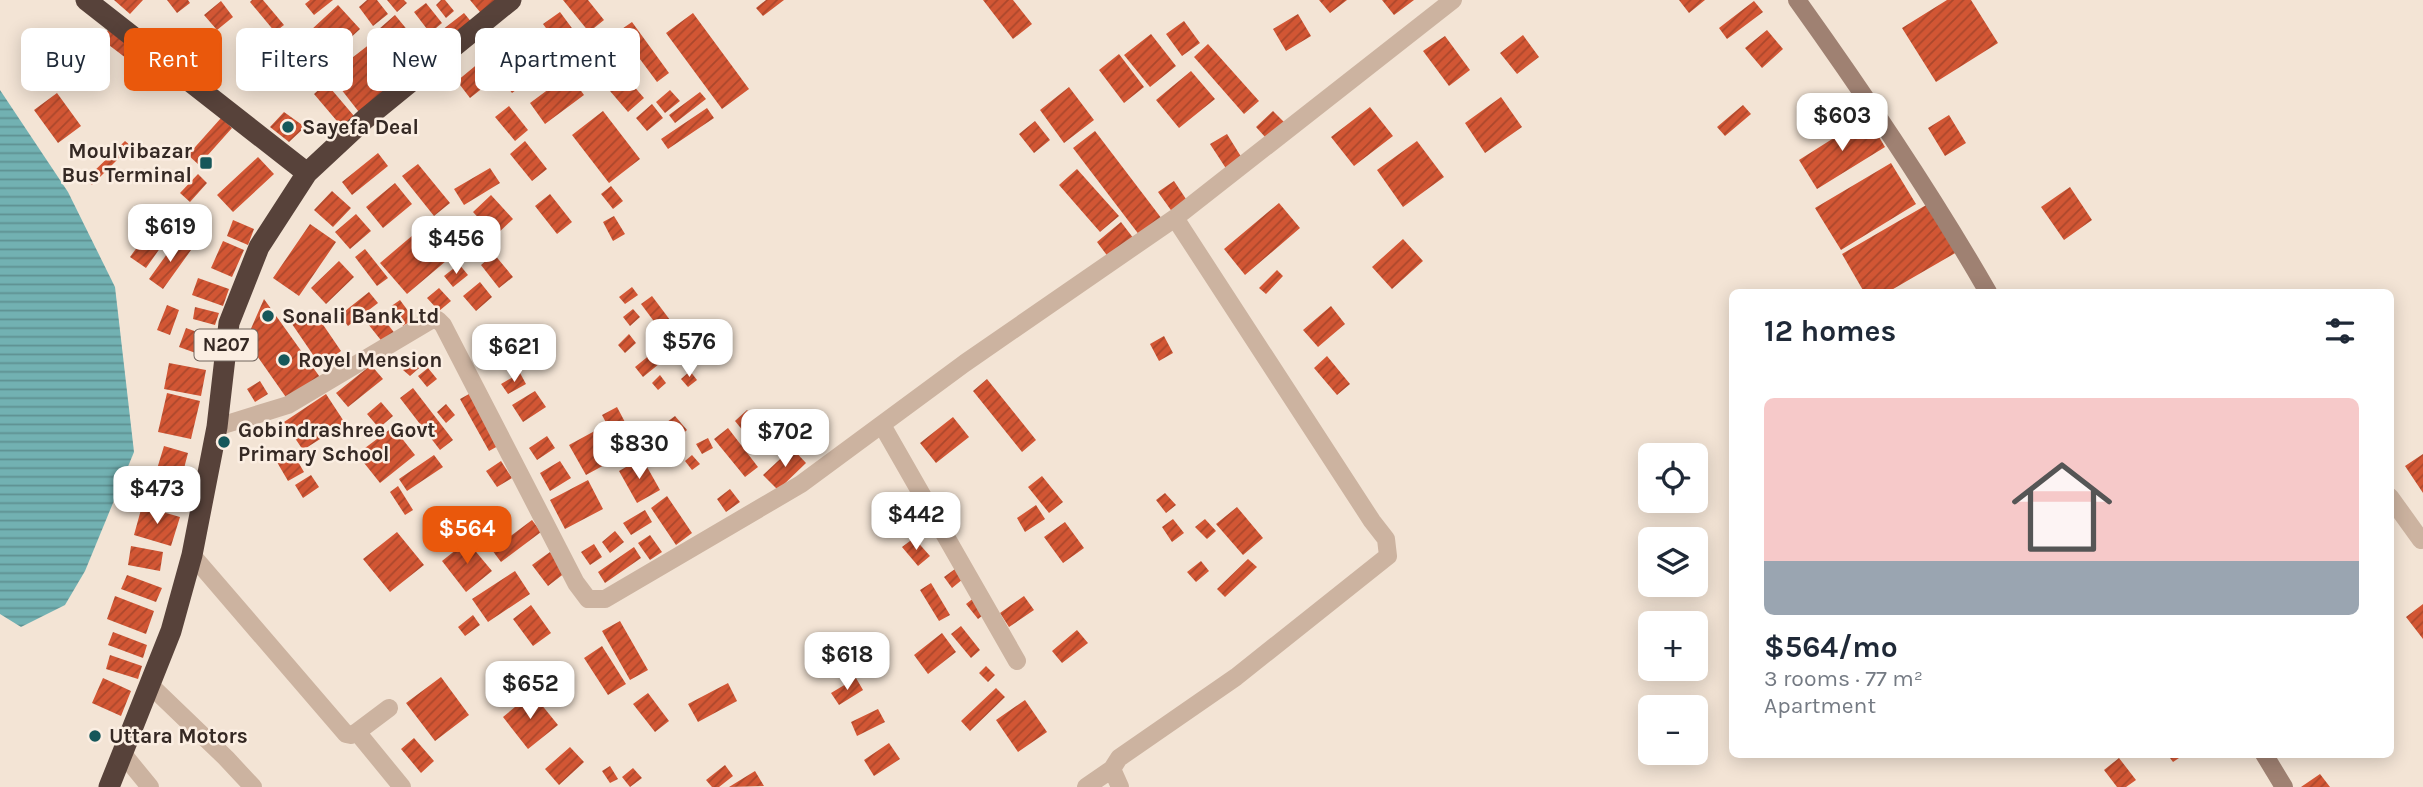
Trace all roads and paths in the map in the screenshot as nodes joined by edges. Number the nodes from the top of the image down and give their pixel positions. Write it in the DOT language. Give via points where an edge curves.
graph roads {
  1 [pos="86,0"];
  2 [pos="511,0"];
  3 [pos="1453,0"];
  4 [pos="1797,0"];
  5 [pos="307,173"];
  6 [pos="1175,218"];
  7 [pos="1986,289"];
  8 [pos="881,425"];
  9 [pos="217,427"];
  10 [pos="2394,503"];
  11 [pos="2423,538"];
  12 [pos="192,555"];
  13 [pos="1017,661"];
  14 [pos="149,684"];
  15 [pos="389,708"];
  16 [pos="357,732"];
  17 [pos="123,754"];
  18 [pos="2266,758"];
  19 [pos="1112,769"];
  20 [pos="108,787"];
  21 [pos="150,787"];
  22 [pos="253,787"];
  23 [pos="402,787"];
  24 [pos="1086,787"];
  25 [pos="1121,787"];
  26 [pos="2284,787"];
  1 -- 5 [label="highway"];
  2 -- 5 [label="highway, N207" via="365,119"];
  3 -- 6 [label="street"];
  4 -- 7 [label="street" via="1866,97"];
  5 -- 9 [label="highway, N207" via="259,247 229,323"];
  6 -- 8 [label="street"];
  6 -- 19 [label="street" via="1386,539 1388,556 1236,677 1119,758"];
  8 -- 9 [label="street" via="801,484 606,599 588,599 576,583 438,320 288,405"];
  8 -- 13 [label="street"];
  9 -- 12 [label="highway, N207"];
  10 -- 11 [label="street"];
  12 -- 14 [label="highway, N207" via="171,631"];
  12 -- 16 [label="street" via="346,734"];
  14 -- 17 [label="highway, N207"];
  14 -- 22 [label="street"];
  15 -- 16 [label="street"];
  16 -- 23 [label="street"];
  17 -- 20 [label="highway, N207"];
  17 -- 21 [label="street"];
  18 -- 26 [label="street"];
  19 -- 24 [label="street"];
  19 -- 25 [label="street"];
}
